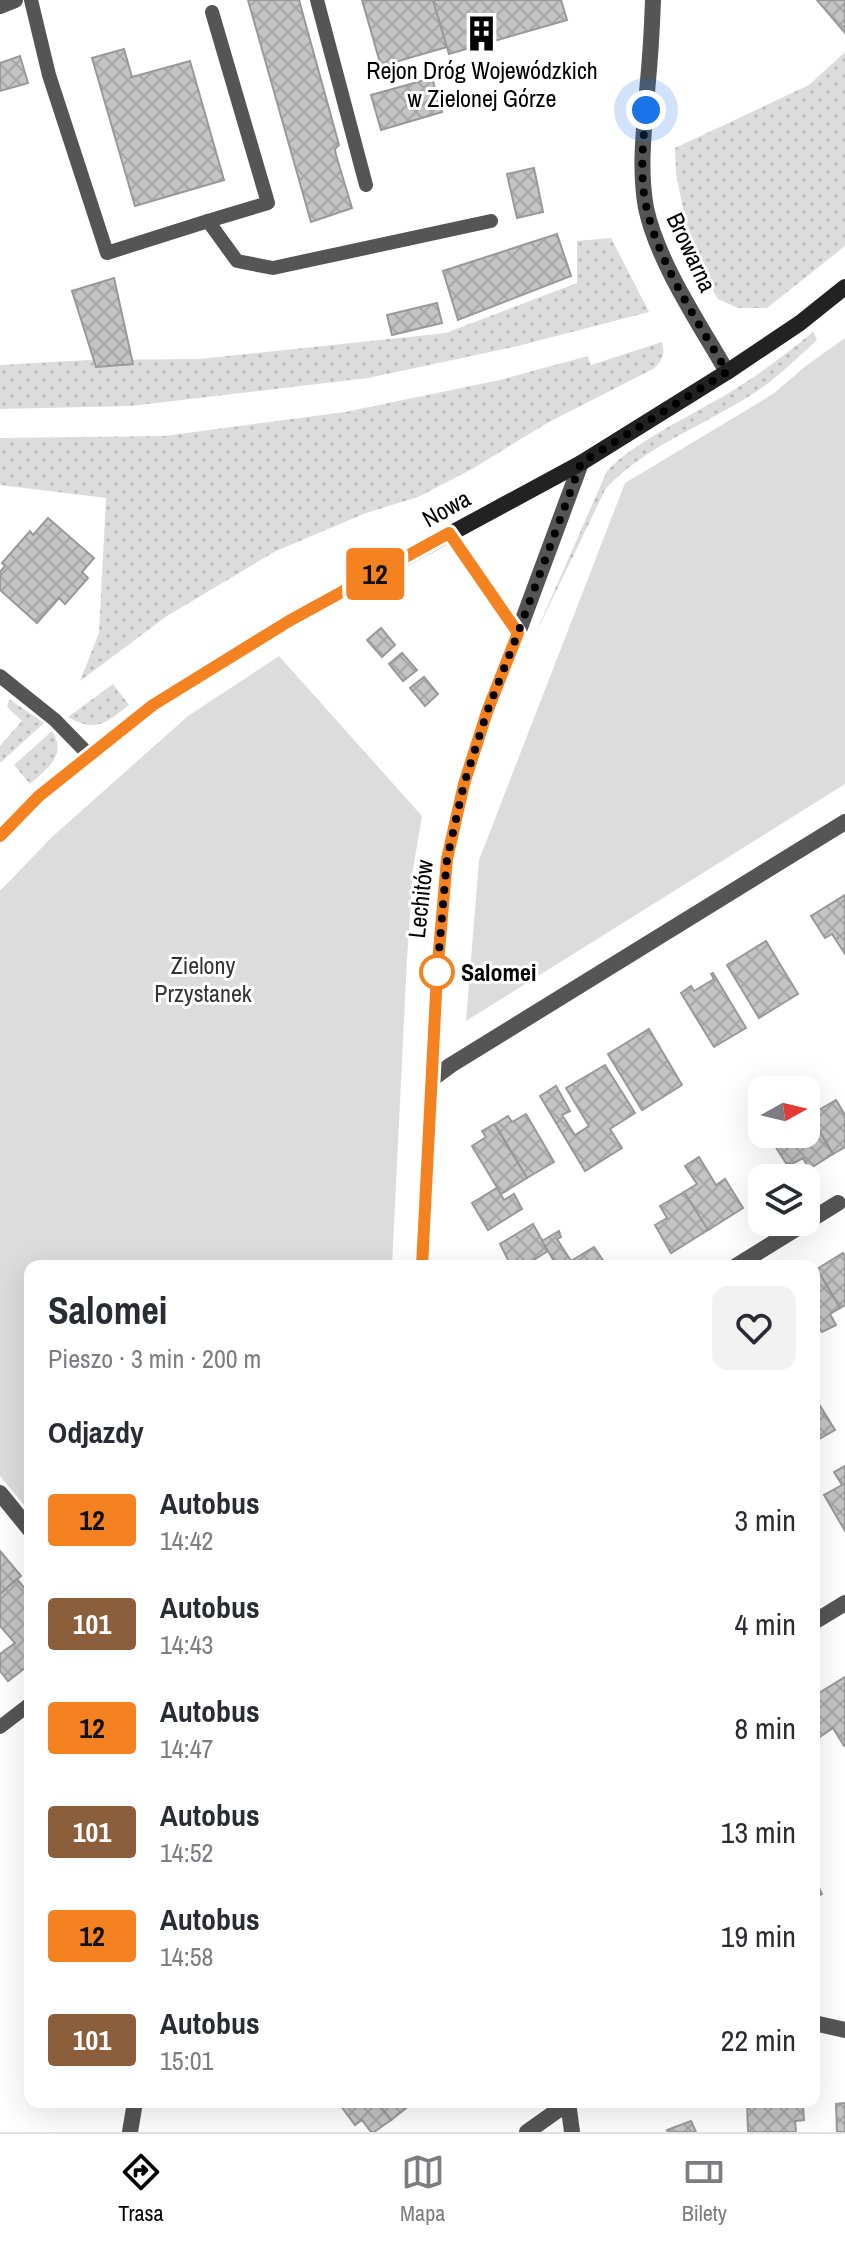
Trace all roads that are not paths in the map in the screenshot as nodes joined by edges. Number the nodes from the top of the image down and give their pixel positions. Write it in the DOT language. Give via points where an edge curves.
graph roads {
  1 [pos="15,0"];
  2 [pos="31,0"];
  3 [pos="317,0"];
  4 [pos="653,0"];
  5 [pos="0,6"];
  6 [pos="212,12"];
  7 [pos="366,185"];
  8 [pos="208,221"];
  9 [pos="491,221"];
  10 [pos="845,287"];
  11 [pos="727,372"];
  12 [pos="581,463"];
  13 [pos="449,533"];
  14 [pos="518,633"];
  15 [pos="2,683"];
  16 [pos="89,755"];
  17 [pos="845,822"];
  18 [pos="0,836"];
  19 [pos="432,1079"];
  20 [pos="843,1203"];
  21 [pos="422,1260"];
  22 [pos="746,1260"];
  23 [pos="0,1493"];
  24 [pos="24,1523"];
  25 [pos="845,1603"];
  26 [pos="820,1618"];
  27 [pos="24,1709"];
  28 [pos="0,1727"];
  29 [pos="820,2024"];
  30 [pos="845,2030"];
  31 [pos="134,2108"];
  32 [pos="561,2108"];
  33 [pos="569,2108"];
  34 [pos="130,2132"];
  35 [pos="527,2132"];
  36 [pos="572,2132"];
  1 -- 5 [label="street"];
  2 -- 8 [label="lane" via="49,75 107,253"];
  3 -- 7 [label="lane"];
  4 -- 11 [label="street, Browarna" via="643,142 647,209 661,253"];
  6 -- 8 [label="lane" via="268,203"];
  8 -- 9 [label="lane" via="237,261 273,268"];
  10 -- 11 [label="street, Nowa"];
  11 -- 12 [label="street, Nowa"];
  12 -- 13 [label="street, Nowa"];
  12 -- 14 [label="street, Lechitów"];
  13 -- 14 [label="street"];
  13 -- 16 [label="street, Nowa" via="277,628 153,705"];
  14 -- 19 [label="street, Lechitów" via="482,726 447,859"];
  15 -- 16 [label="lane" via="55,720"];
  16 -- 18 [label="street, Nowa"];
  17 -- 19 [label="street"];
  19 -- 21 [label="street, Lechitów"];
  20 -- 22 [label="street"];
  23 -- 24 [label="street"];
  25 -- 26 [label="street"];
  27 -- 28 [label="lane"];
  29 -- 30 [label="street"];
  31 -- 34 [label="street"];
  32 -- 35 [label="street"];
  33 -- 36 [label="street"];
}
